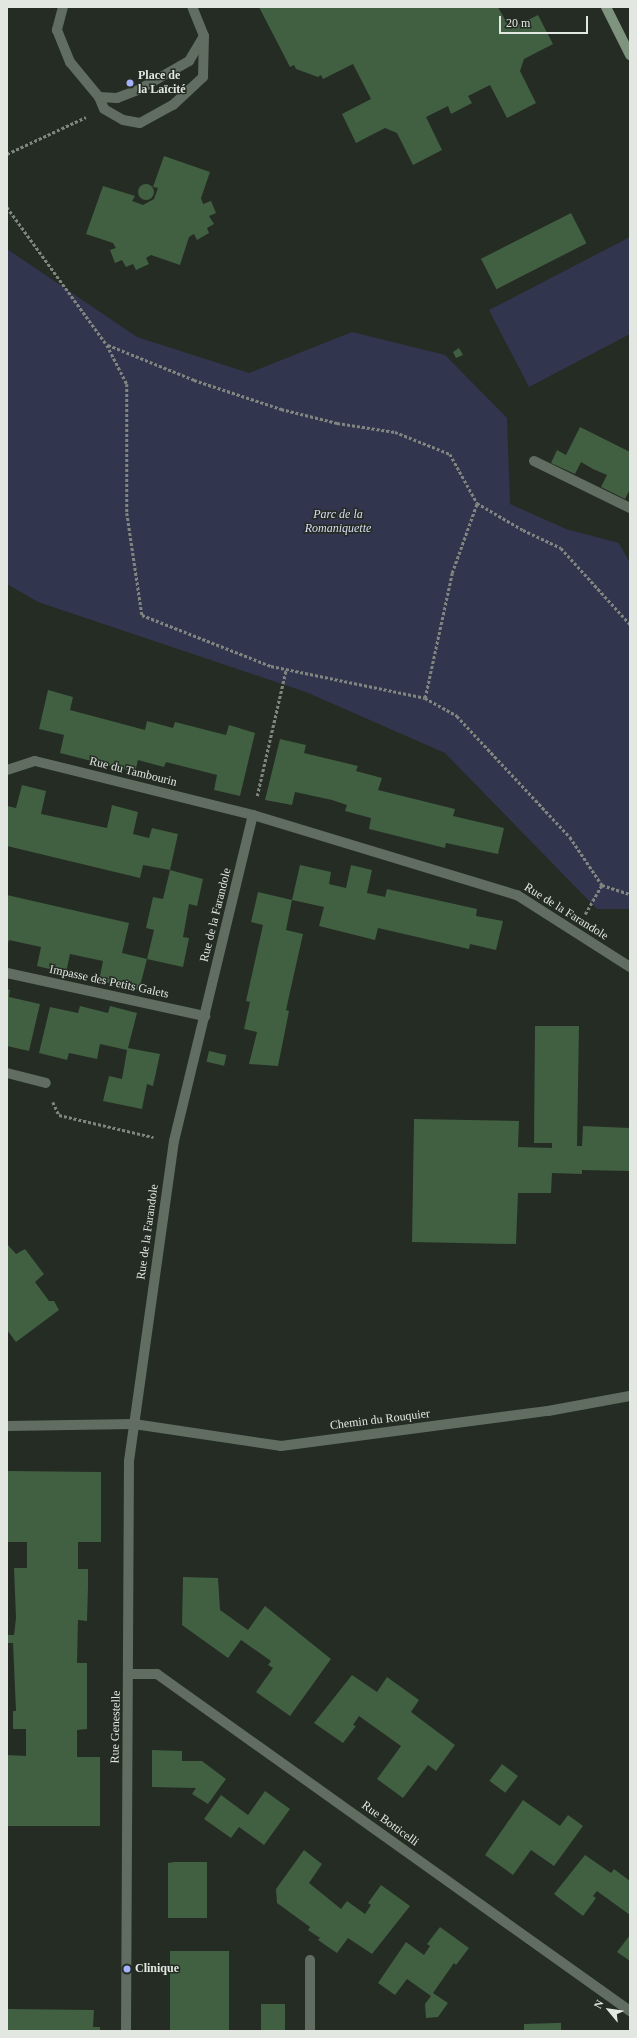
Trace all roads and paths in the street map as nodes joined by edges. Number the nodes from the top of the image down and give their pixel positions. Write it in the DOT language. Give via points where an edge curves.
graph roads {
  1 [pos="63,7"];
  2 [pos="192,7"];
  3 [pos="606,7"];
  4 [pos="204,36"];
  5 [pos="630,55"];
  6 [pos="99,97"];
  7 [pos="104,109"];
  8 [pos="7,154"];
  9 [pos="7,207"];
  10 [pos="107,345"];
  11 [pos="534,461"];
  12 [pos="477,503"];
  13 [pos="630,508"];
  14 [pos="630,624"];
  15 [pos="286,669"];
  16 [pos="425,698"];
  17 [pos="7,770"];
  18 [pos="253,815"];
  19 [pos="602,885"];
  20 [pos="630,894"];
  21 [pos="575,932"];
  22 [pos="630,967"];
  23 [pos="7,973"];
  24 [pos="204,1016"];
  25 [pos="7,1073"];
  26 [pos="46,1083"];
  27 [pos="174,1142"];
  28 [pos="630,1396"];
  29 [pos="134,1424"];
  30 [pos="7,1426"];
  31 [pos="130,1674"];
  32 [pos="310,1960"];
  33 [pos="630,2011"];
  34 [pos="126,2031"];
  35 [pos="310,2031"];
  1 -- 6 [label="street" via="57,30 67,55 85,84"];
  2 -- 4 [label="street"];
  3 -- 5 [label="main road"];
  4 -- 6 [label="street" via="189,61 166,76 117,98"];
  4 -- 7 [label="street" via="202,77 173,105 140,123 123,120"];
  6 -- 7 [label="street"];
  7 -- 8 [label="path"];
  9 -- 10 [label="path"];
  10 -- 12 [label="path" via="194,380 281,409 337,423 395,432 450,454"];
  10 -- 15 [label="path" via="127,384 127,513 142,615 271,666"];
  11 -- 13 [label="street"];
  12 -- 14 [label="path" via="523,530 561,548"];
  12 -- 16 [label="path" via="452,573"];
  15 -- 16 [label="path"];
  15 -- 18 [label="path"];
  16 -- 19 [label="path" via="456,716 570,837"];
  17 -- 18 [label="street, Rue du Tambourin" via="35,761"];
  18 -- 21 [label="street, Rue de la Farandole" via="517,895"];
  18 -- 24 [label="street, Rue de la Farandole"];
  19 -- 20 [label="path"];
  19 -- 21 [label="path"];
  21 -- 22 [label="street, Rue de la Farandole"];
  23 -- 24 [label="street, Impasse des Petits Galets"];
  24 -- 27 [label="street, Rue de la Farandole"];
  25 -- 26 [label="street"];
  26 -- 27 [label="path" via="59,1115"];
  27 -- 29 [label="street, Rue de la Farandole"];
  28 -- 29 [label="street, Chemin du Rouquier" via="548,1411 281,1446"];
  29 -- 30 [label="street, Chemin du Rouquier"];
  29 -- 31 [label="street, Rue Genestelle" via="129,1461"];
  31 -- 33 [label="street, Rue Botticelli" via="157,1674"];
  31 -- 34 [label="street, Rue Genestelle"];
  32 -- 35 [label="street"];
}
